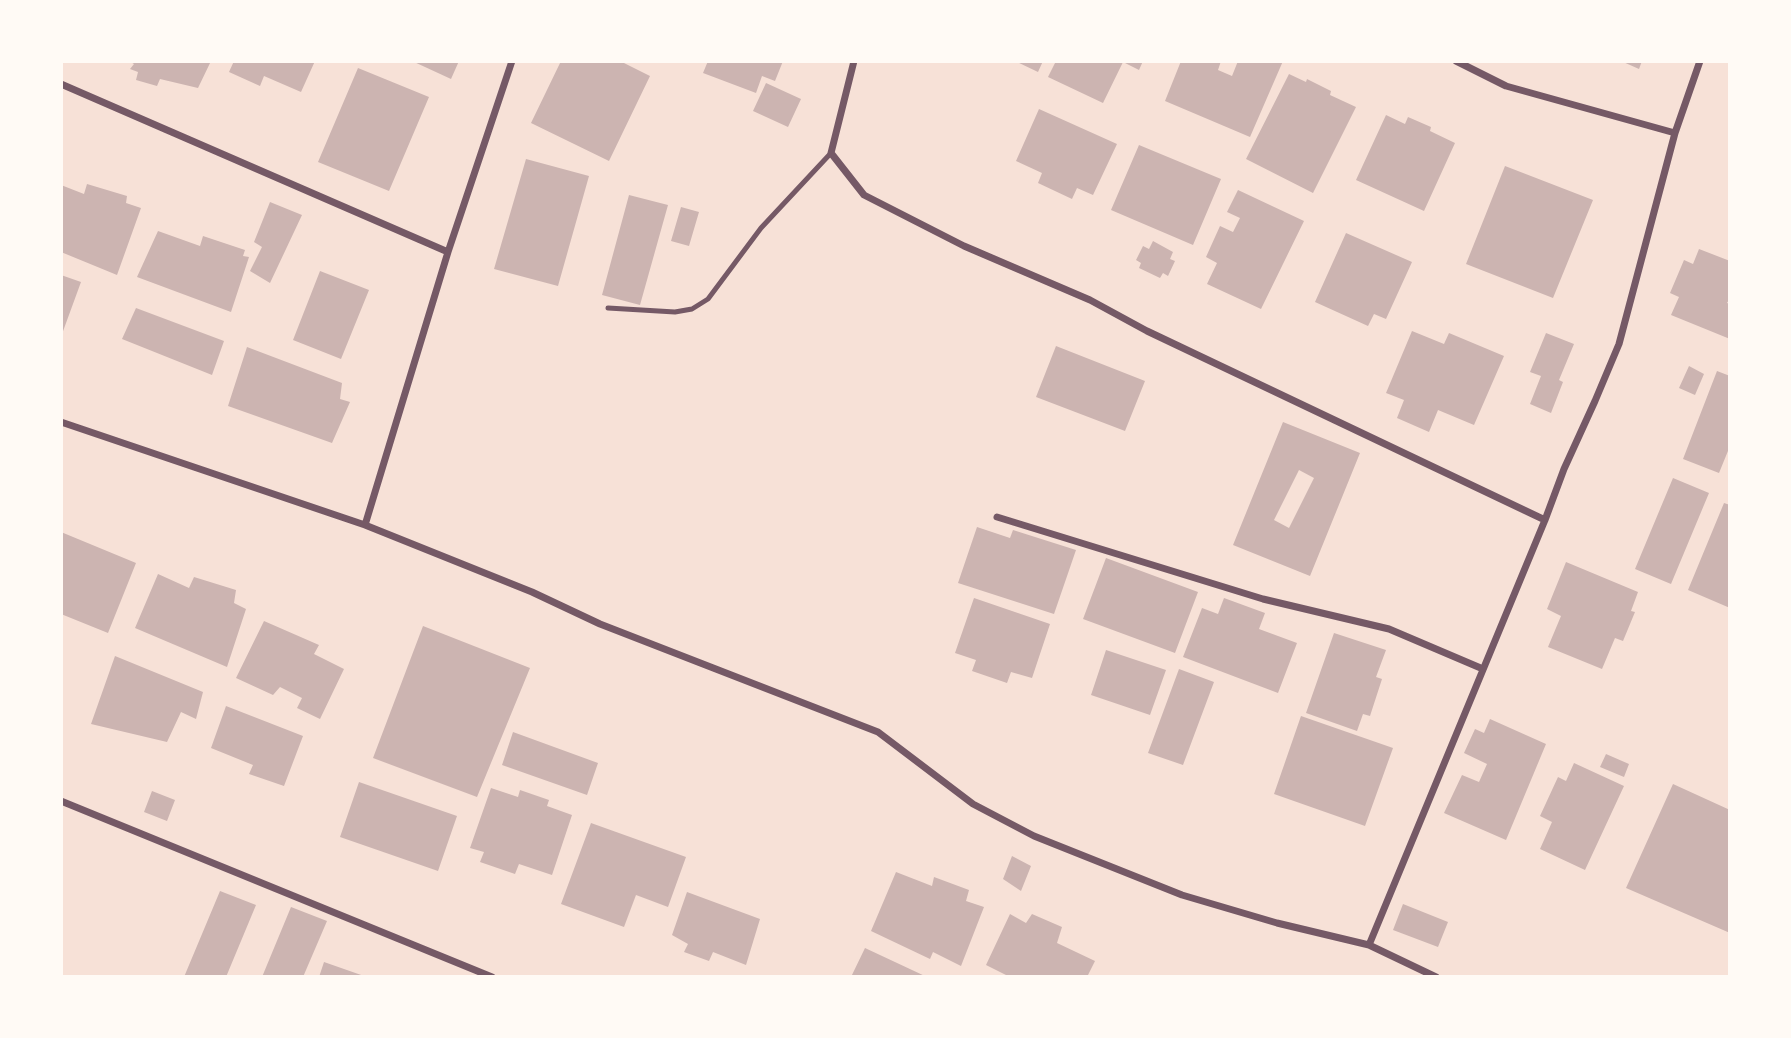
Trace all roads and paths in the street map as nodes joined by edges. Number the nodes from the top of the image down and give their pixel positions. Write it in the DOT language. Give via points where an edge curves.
graph roads {
  1 [pos="512,61"];
  2 [pos="854,61"];
  3 [pos="1456,61"];
  4 [pos="1700,61"];
  5 [pos="61,83"];
  6 [pos="1675,133"];
  7 [pos="831,153"];
  8 [pos="448,252"];
  9 [pos="608,308"];
  10 [pos="61,422"];
  11 [pos="997,517"];
  12 [pos="1545,520"];
  13 [pos="365,525"];
  14 [pos="1483,669"];
  15 [pos="61,801"];
  16 [pos="1370,945"];
  17 [pos="492,977"];
  18 [pos="1436,977"];
  1 -- 8 [label="street"];
  2 -- 7 [label="street"];
  3 -- 6 [label="street" via="1506,86"];
  4 -- 6 [label="street"];
  5 -- 8 [label="street"];
  6 -- 12 [label="street" via="1619,344"];
  7 -- 9 [label="lane" via="761,228 708,299 675,312"];
  7 -- 12 [label="street" via="864,195"];
  8 -- 13 [label="street"];
  10 -- 13 [label="street"];
  11 -- 14 [label="street" via="1263,599 1389,629"];
  12 -- 14 [label="street"];
  13 -- 16 [label="street" via="600,624 878,732 973,804 1034,836 1182,895"];
  14 -- 16 [label="street"];
  15 -- 17 [label="street"];
  16 -- 18 [label="street"];
}
